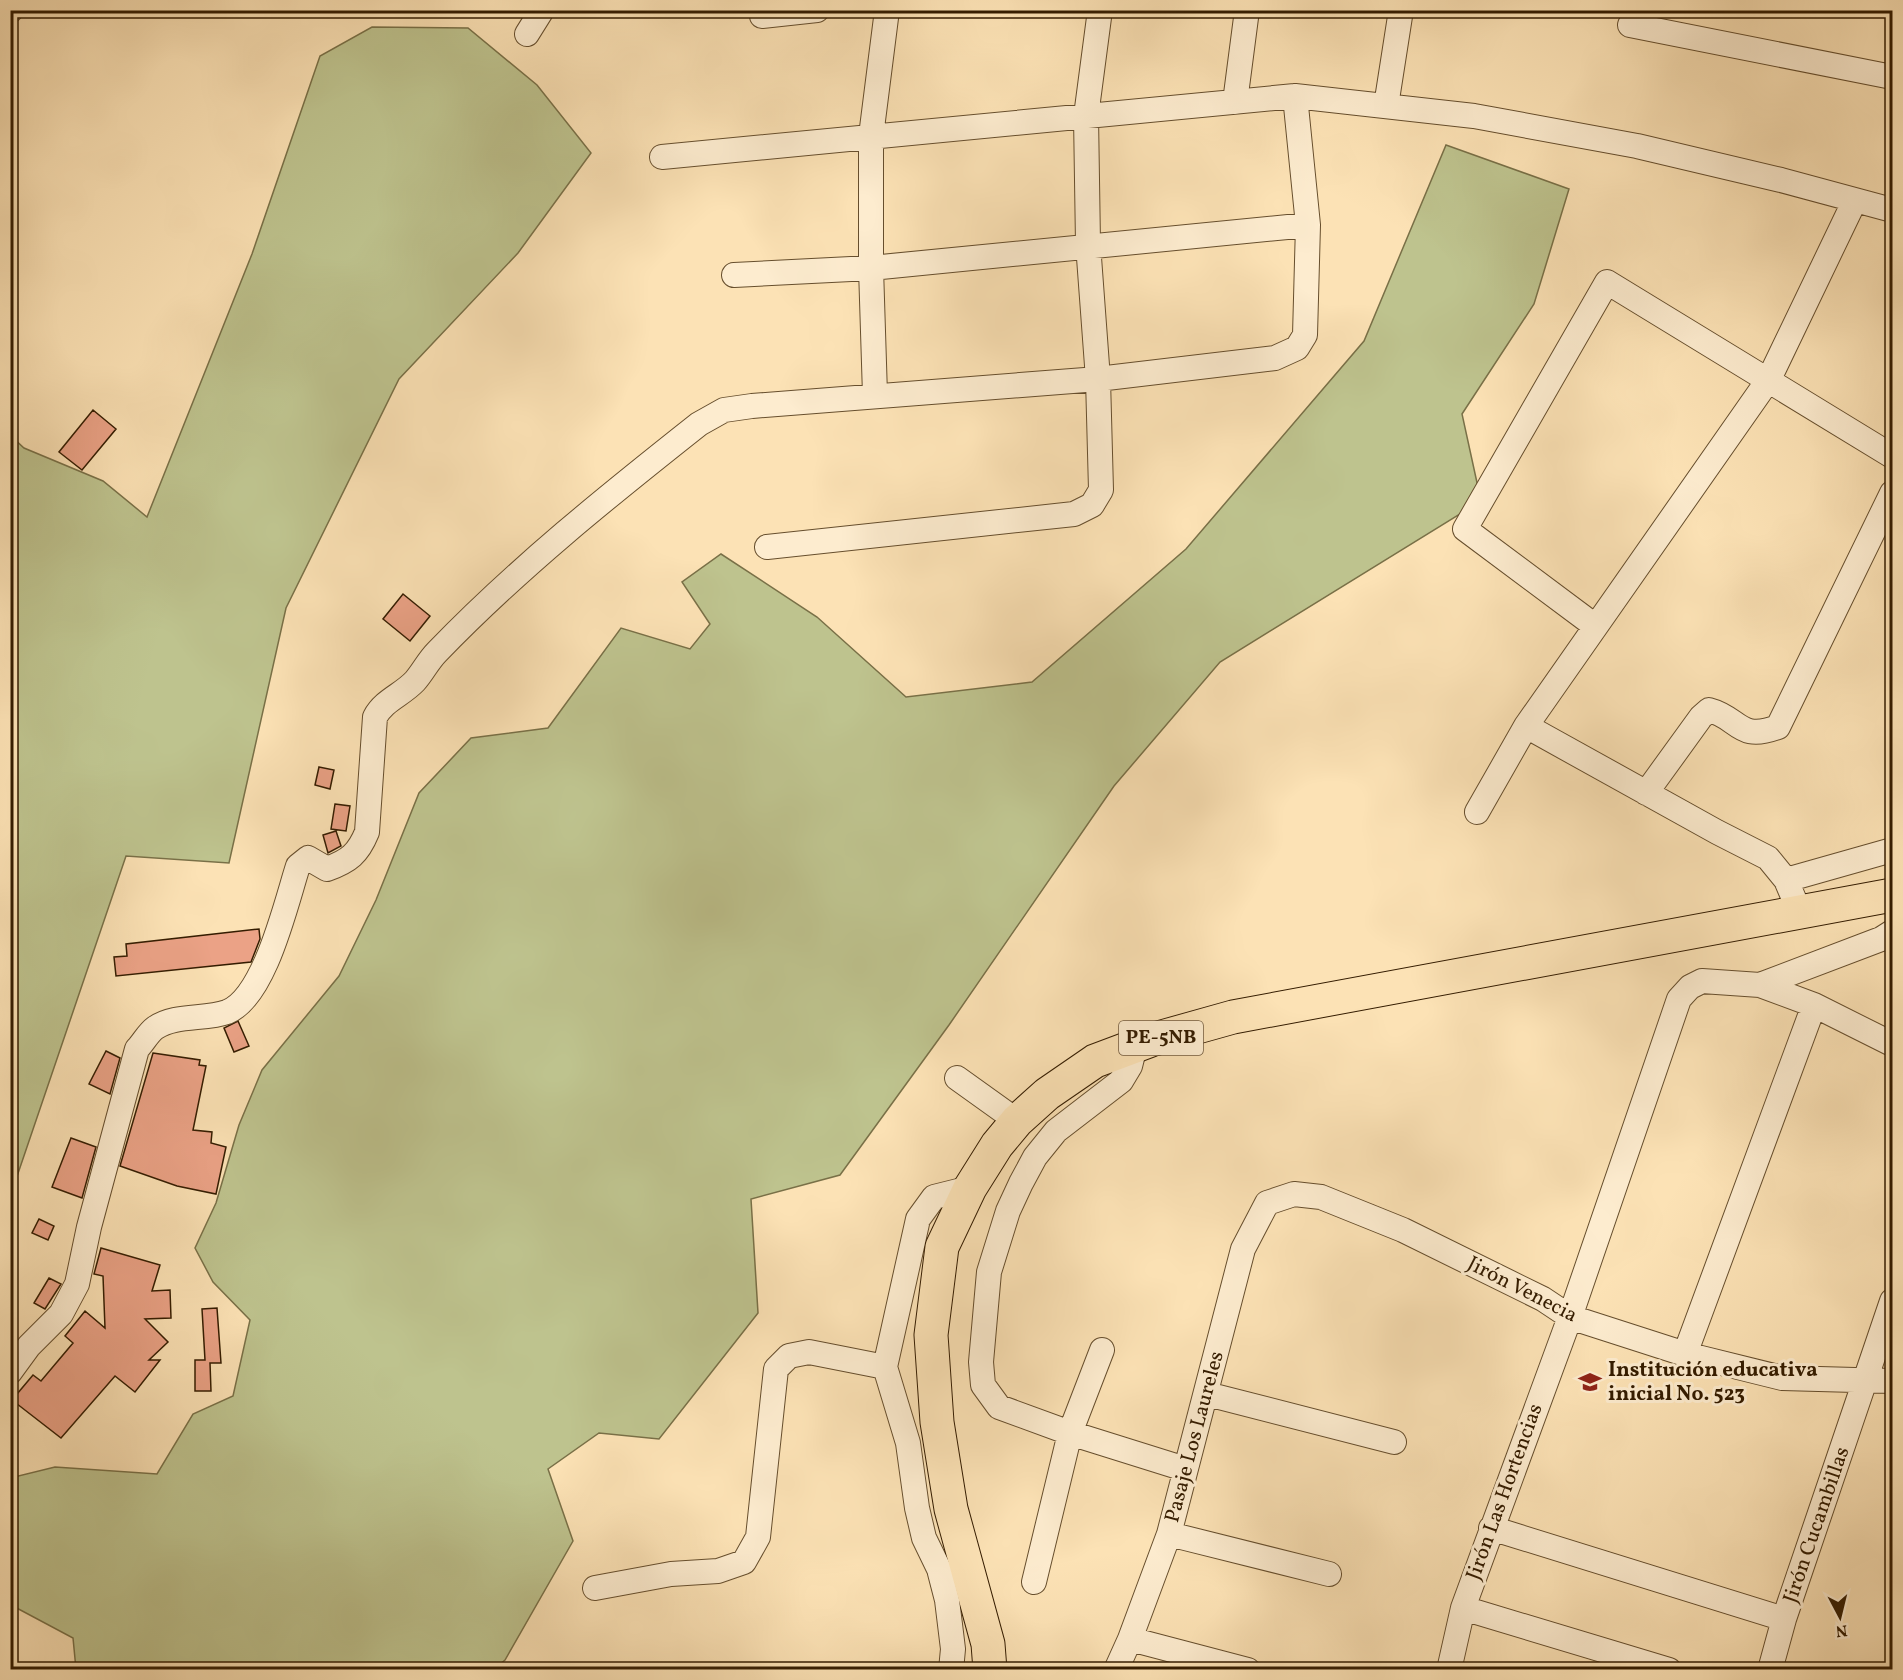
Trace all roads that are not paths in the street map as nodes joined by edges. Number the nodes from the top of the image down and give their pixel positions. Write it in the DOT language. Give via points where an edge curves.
graph roads {
  1 [pos="542,10"];
  2 [pos="817,10"];
  3 [pos="887,10"];
  4 [pos="1100,10"];
  5 [pos="1246,10"];
  6 [pos="1401,10"];
  7 [pos="762,16"];
  8 [pos="1630,25"];
  9 [pos="527,34"];
  10 [pos="1893,77"];
  11 [pos="1295,96"];
  12 [pos="1235,102"];
  13 [pos="1386,106"];
  14 [pos="1086,116"];
  15 [pos="871,136"];
  16 [pos="662,157"];
  17 [pos="1854,202"];
  18 [pos="1893,210"];
  19 [pos="1308,225"];
  20 [pos="1088,244"];
  21 [pos="871,268"];
  22 [pos="734,275"];
  23 [pos="1098,379"];
  24 [pos="1768,379"];
  25 [pos="875,395"];
  26 [pos="1893,456"];
  27 [pos="1893,493"];
  28 [pos="767,547"];
  29 [pos="1595,626"];
  30 [pos="1526,726"];
  31 [pos="1646,793"];
  32 [pos="1477,812"];
  33 [pos="1893,850"];
  34 [pos="1786,880"];
  35 [pos="1893,894"];
  36 [pos="1800,913"];
  37 [pos="1893,932"];
  38 [pos="1760,986"];
  39 [pos="1814,1005"];
  40 [pos="1893,1044"];
  41 [pos="1135,1046"];
  42 [pos="957,1078"];
  43 [pos="1017,1121"];
  44 [pos="970,1188"];
  45 [pos="1267,1203"];
  46 [pos="1893,1301"];
  47 [pos="1570,1317"];
  48 [pos="1102,1350"];
  49 [pos="1685,1354"];
  50 [pos="885,1367"];
  51 [pos="10,1372"];
  52 [pos="1893,1381"];
  53 [pos="1867,1382"];
  54 [pos="1207,1394"];
  55 [pos="1070,1433"];
  56 [pos="1394,1443"];
  57 [pos="1185,1469"];
  58 [pos="1491,1528"];
  59 [pos="1169,1534"];
  60 [pos="1329,1574"];
  61 [pos="1034,1582"];
  62 [pos="595,1588"];
  63 [pos="1463,1608"];
  64 [pos="1784,1618"];
  65 [pos="1130,1639"];
  66 [pos="951,1670"];
  67 [pos="990,1670"];
  68 [pos="1116,1670"];
  69 [pos="1248,1670"];
  70 [pos="1449,1670"];
  71 [pos="1669,1670"];
  72 [pos="1770,1670"];
  1 -- 9 [label="street"];
  2 -- 7 [label="street"];
  3 -- 15 [label="street"];
  4 -- 14 [label="street"];
  5 -- 12 [label="street"];
  6 -- 13 [label="street"];
  8 -- 10 [label="street"];
  11 -- 12 [label="street"];
  11 -- 13 [label="street"];
  11 -- 19 [label="street"];
  12 -- 14 [label="street"];
  13 -- 17 [label="street" via="1637,146 1781,180"];
  14 -- 15 [label="street"];
  14 -- 20 [label="street"];
  15 -- 16 [label="street"];
  15 -- 21 [label="street"];
  17 -- 18 [label="street"];
  17 -- 24 [label="street"];
  19 -- 20 [label="street"];
  19 -- 23 [label="street" via="1305,335 1297,348 1275,358"];
  20 -- 21 [label="street"];
  20 -- 23 [label="street"];
  21 -- 22 [label="street"];
  21 -- 25 [label="street"];
  23 -- 25 [label="street"];
  23 -- 28 [label="street" via="1101,490 1092,505 1074,514"];
  24 -- 26 [label="street"];
  24 -- 29 [label="street"];
  24 -- 29 [label="street" via="1607,282 1465,529"];
  25 -- 51 [label="street" via="724,410 699,424 532,560 435,654 415,681 379,709 375,717 367,832 361,847 350,860 327,869 308,858 298,866 271,954 248,995 228,1011 155,1028 137,1049 77,1284 61,1314"];
  27 -- 31 [label="street" via="1778,727 1746,732 1718,712 1708,710"];
  29 -- 30 [label="street"];
  30 -- 31 [label="street"];
  30 -- 32 [label="street"];
  31 -- 34 [label="street" via="1768,858"];
  33 -- 34 [label="street"];
  34 -- 36 [label="street"];
  35 -- 36 [label="highway, PE-5NB"];
  36 -- 41 [label="highway, PE-5NB" via="1233,1017"];
  37 -- 38 [label="street"];
  38 -- 39 [label="street"];
  38 -- 47 [label="street, Jirón Las Hortencias" via="1702,981 1679,999"];
  39 -- 40 [label="street"];
  39 -- 49 [label="street"];
  41 -- 43 [label="highway, PE-5NB" via="1095,1061 1047,1094"];
  41 -- 55 [label="street" via="1121,1081 1056,1131 1035,1157 1008,1211 989,1272 981,1362 983,1385 999,1407"];
  42 -- 43 [label="street"];
  43 -- 44 [label="highway, PE-5NB"];
  44 -- 50 [label="street" via="934,1197 918,1219"];
  44 -- 67 [label="highway, PE-5NB" via="942,1247 931,1335 937,1422 951,1509 988,1644"];
  45 -- 47 [label="street, Jirón Venecia" via="1294,1194 1321,1197 1403,1230 1543,1299"];
  45 -- 54 [label="street, Pasaje Los Laureles" via="1243,1249"];
  46 -- 53 [label="street, Jirón Cucambillas"];
  47 -- 49 [label="street, Jirón Venecia"];
  47 -- 58 [label="street, Jirón Las Hortencias"];
  48 -- 55 [label="street"];
  49 -- 53 [label="street, Jirón Venecia" via="1782,1378"];
  50 -- 62 [label="street" via="809,1352 789,1356 776,1369 758,1537 744,1562 718,1571 671,1574"];
  50 -- 66 [label="street" via="908,1443 924,1538 939,1569 947,1600 953,1649"];
  52 -- 53 [label="street, Jirón Venecia"];
  53 -- 64 [label="street, Jirón Cucambillas"];
  54 -- 56 [label="street"];
  54 -- 57 [label="street, Pasaje Los Laureles"];
  55 -- 57 [label="street"];
  55 -- 61 [label="street"];
  57 -- 59 [label="street, Pasaje Los Laureles"];
  58 -- 63 [label="street, Jirón Las Hortencias"];
  58 -- 64 [label="street"];
  59 -- 60 [label="street"];
  59 -- 65 [label="street, Pasaje Los Laureles"];
  63 -- 70 [label="street, Jirón Las Hortencias"];
  63 -- 71 [label="street"];
  64 -- 72 [label="street, Jirón Cucambillas"];
  65 -- 68 [label="street, Pasaje Los Laureles"];
  65 -- 69 [label="street"];
}
